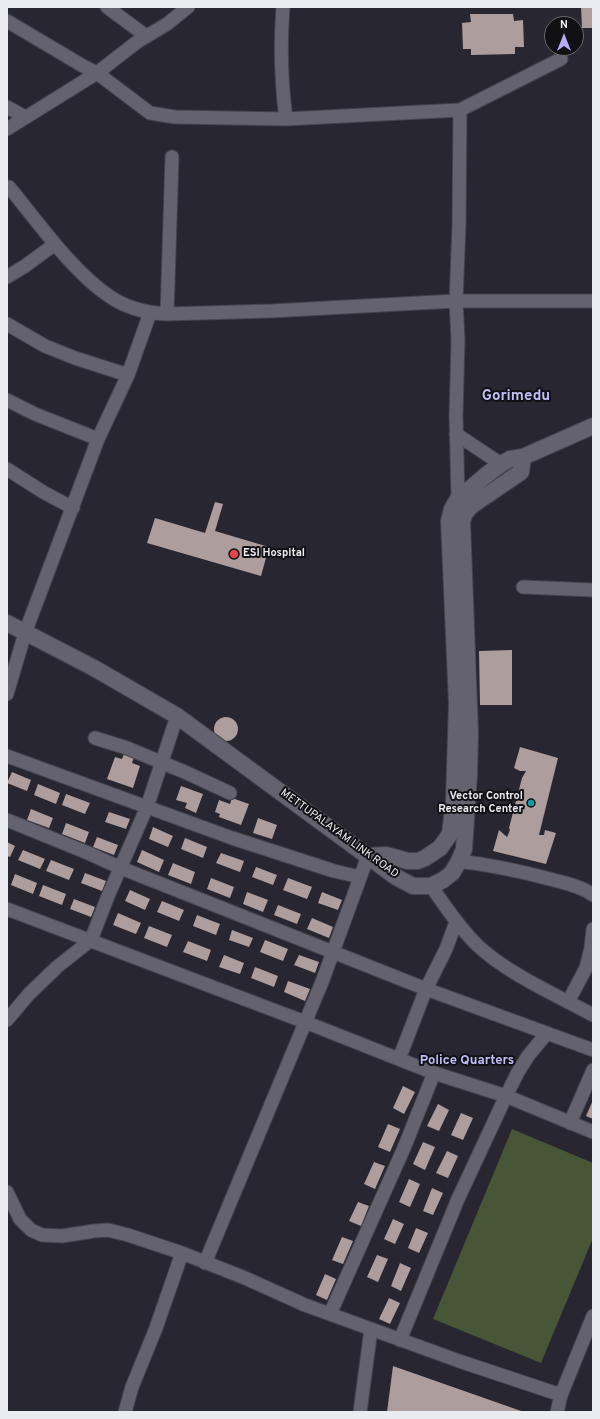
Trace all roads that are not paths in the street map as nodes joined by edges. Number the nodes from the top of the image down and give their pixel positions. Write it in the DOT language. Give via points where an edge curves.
graph roads {
  1 [pos="107,7"];
  2 [pos="188,7"];
  3 [pos="283,7"];
  4 [pos="7,21"];
  5 [pos="146,36"];
  6 [pos="561,59"];
  7 [pos="97,73"];
  8 [pos="7,107"];
  9 [pos="460,110"];
  10 [pos="25,117"];
  11 [pos="286,119"];
  12 [pos="7,129"];
  13 [pos="172,157"];
  14 [pos="8,184"];
  15 [pos="55,244"];
  16 [pos="7,277"];
  17 [pos="456,301"];
  18 [pos="593,302"];
  19 [pos="150,313"];
  20 [pos="167,314"];
  21 [pos="7,324"];
  22 [pos="128,375"];
  23 [pos="7,400"];
  24 [pos="593,426"];
  25 [pos="456,434"];
  26 [pos="98,439"];
  27 [pos="523,457"];
  28 [pos="501,464"];
  29 [pos="8,473"];
  30 [pos="458,499"];
  31 [pos="73,508"];
  32 [pos="523,588"];
  33 [pos="593,590"];
  34 [pos="7,623"];
  35 [pos="25,632"];
  36 [pos="7,694"];
  37 [pos="177,716"];
  38 [pos="95,738"];
  39 [pos="7,756"];
  40 [pos="161,762"];
  41 [pos="230,793"];
  42 [pos="147,807"];
  43 [pos="7,820"];
  44 [pos="368,856"];
  45 [pos="459,862"];
  46 [pos="121,868"];
  47 [pos="360,877"];
  48 [pos="431,886"];
  49 [pos="593,895"];
  50 [pos="7,909"];
  51 [pos="456,922"];
  52 [pos="593,929"];
  53 [pos="91,940"];
  54 [pos="332,952"];
  55 [pos="426,989"];
  56 [pos="568,1002"];
  57 [pos="593,1015"];
  58 [pos="7,1020"];
  59 [pos="305,1022"];
  60 [pos="547,1033"];
  61 [pos="593,1050"];
  62 [pos="398,1059"];
  63 [pos="593,1070"];
  64 [pos="434,1073"];
  65 [pos="506,1096"];
  66 [pos="570,1122"];
  67 [pos="593,1132"];
  68 [pos="7,1192"];
  69 [pos="182,1253"];
  70 [pos="205,1263"];
  71 [pos="330,1314"];
  72 [pos="593,1316"];
  73 [pos="371,1329"];
  74 [pos="400,1340"];
  75 [pos="561,1395"];
  76 [pos="125,1412"];
  77 [pos="360,1412"];
  78 [pos="557,1412"];
  1 -- 5 [label="street"];
  2 -- 5 [label="street"];
  3 -- 11 [label="street" via="281,69"];
  4 -- 7 [label="street"];
  5 -- 7 [label="street"];
  6 -- 9 [label="street"];
  7 -- 10 [label="street"];
  7 -- 11 [label="street" via="150,113 175,117"];
  8 -- 10 [label="street"];
  9 -- 11 [label="street"];
  9 -- 17 [label="street"];
  10 -- 12 [label="street"];
  13 -- 20 [label="street"];
  14 -- 15 [label="street"];
  15 -- 16 [label="street"];
  15 -- 19 [label="street" via="89,281 110,297"];
  17 -- 18 [label="street"];
  17 -- 20 [label="street"];
  17 -- 25 [label="street"];
  19 -- 20 [label="street"];
  19 -- 22 [label="street"];
  21 -- 22 [label="street" via="45,346"];
  22 -- 26 [label="street"];
  23 -- 26 [label="street"];
  24 -- 27 [label="street"];
  25 -- 28 [label="street"];
  25 -- 30 [label="street"];
  26 -- 31 [label="street"];
  27 -- 28 [label="street" via="510,459"];
  27 -- 45 [label="street" via="520,472 471,506 462,521 470,733 464,849"];
  28 -- 30 [label="street"];
  29 -- 31 [label="street"];
  30 -- 44 [label="street" via="449,521 457,704 454,800 450,834 440,848 418,861 386,855"];
  31 -- 35 [label="street"];
  32 -- 33 [label="street"];
  34 -- 35 [label="street, METTUPALAYAM LINK ROAD"];
  35 -- 36 [label="street"];
  35 -- 37 [label="street, METTUPALAYAM LINK ROAD"];
  37 -- 40 [label="street"];
  37 -- 44 [label="street, METTUPALAYAM LINK ROAD"];
  38 -- 40 [label="street"];
  39 -- 42 [label="street"];
  40 -- 41 [label="street"];
  40 -- 42 [label="street"];
  42 -- 46 [label="street"];
  42 -- 47 [label="street" via="240,841"];
  43 -- 46 [label="street"];
  44 -- 47 [label="street"];
  44 -- 48 [label="street, METTUPALAYAM LINK ROAD" via="413,886"];
  45 -- 48 [label="street" via="452,873"];
  45 -- 49 [label="street" via="519,871 572,885"];
  46 -- 53 [label="street"];
  46 -- 54 [label="street"];
  47 -- 54 [label="street"];
  48 -- 51 [label="street"];
  50 -- 53 [label="street"];
  51 -- 55 [label="street"];
  51 -- 56 [label="street" via="496,960"];
  52 -- 56 [label="street" via="586,968"];
  53 -- 58 [label="street" via="57,966"];
  53 -- 59 [label="street"];
  54 -- 55 [label="street"];
  54 -- 59 [label="street"];
  55 -- 60 [label="street"];
  55 -- 62 [label="street"];
  56 -- 57 [label="street"];
  59 -- 62 [label="street"];
  59 -- 70 [label="street"];
  60 -- 61 [label="street"];
  60 -- 65 [label="street" via="528,1056"];
  62 -- 64 [label="street"];
  63 -- 66 [label="street"];
  64 -- 65 [label="street"];
  64 -- 71 [label="street" via="404,1148"];
  65 -- 66 [label="street"];
  65 -- 74 [label="street" via="458,1200"];
  66 -- 67 [label="street"];
  68 -- 69 [label="street" via="20,1219 31,1230 42,1235 62,1236 108,1230 128,1234"];
  69 -- 70 [label="street"];
  69 -- 76 [label="street"];
  70 -- 71 [label="street"];
  71 -- 73 [label="street"];
  72 -- 75 [label="street"];
  73 -- 74 [label="street"];
  73 -- 77 [label="street"];
  74 -- 75 [label="street"];
  75 -- 78 [label="street"];
}
